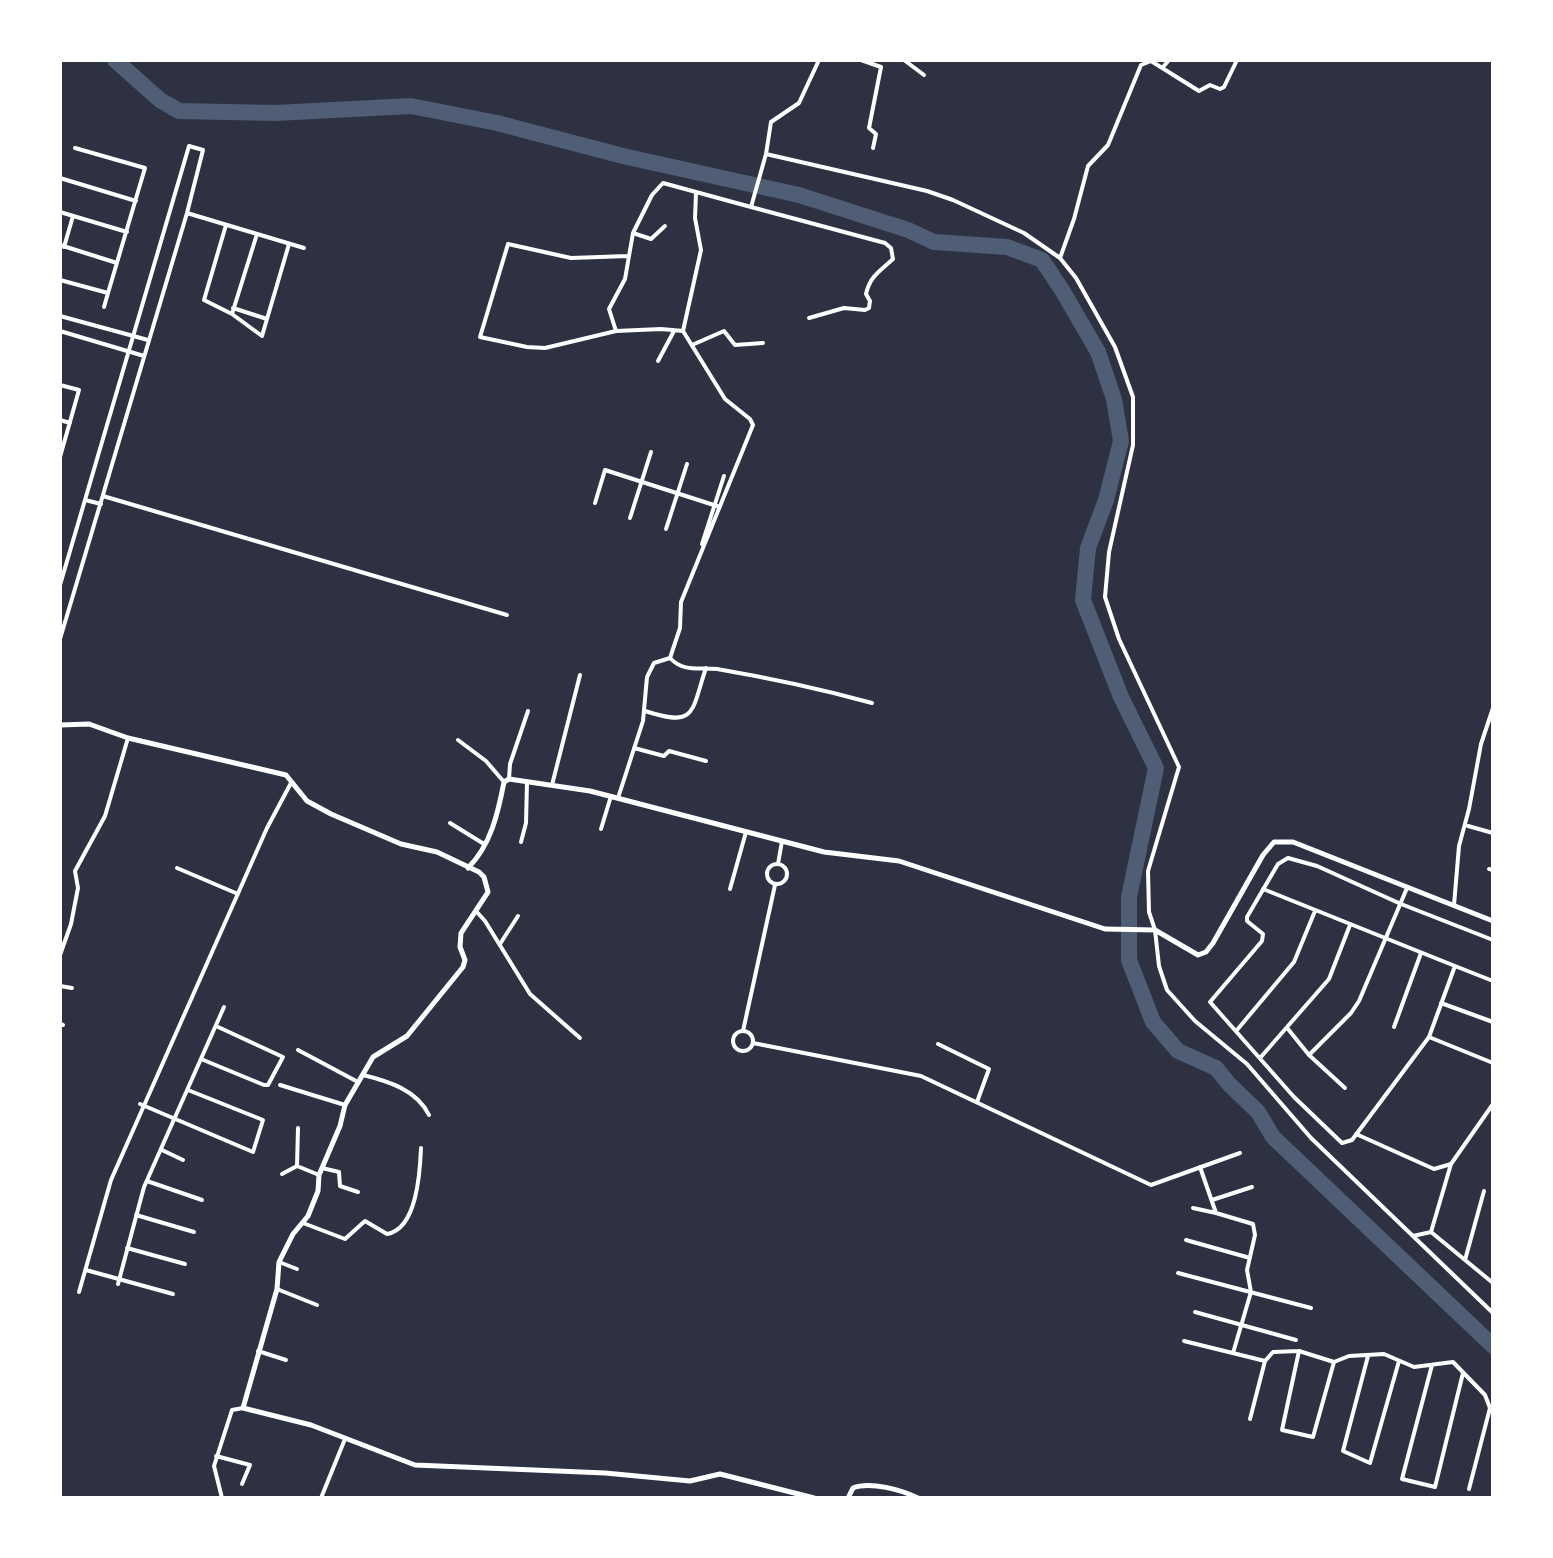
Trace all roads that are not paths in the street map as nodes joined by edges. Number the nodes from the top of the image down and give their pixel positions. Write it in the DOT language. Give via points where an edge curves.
graph roads {
  1 [pos="819,60"];
  2 [pos="861,60"];
  3 [pos="904,60"];
  4 [pos="1169,60"];
  5 [pos="1237,60"];
  6 [pos="1163,67"];
  7 [pos="924,75"];
  8 [pos="75,148"];
  9 [pos="873,148"];
  10 [pos="766,154"];
  11 [pos="60,179"];
  12 [pos="696,193"];
  13 [pos="136,201"];
  14 [pos="751,207"];
  15 [pos="60,212"];
  16 [pos="187,213"];
  17 [pos="73,216"];
  18 [pos="226,224"];
  19 [pos="665,226"];
  20 [pos="127,232"];
  21 [pos="633,233"];
  22 [pos="257,234"];
  23 [pos="289,244"];
  24 [pos="62,246"];
  25 [pos="304,248"];
  26 [pos="628,256"];
  27 [pos="1060,258"];
  28 [pos="117,263"];
  29 [pos="60,280"];
  30 [pos="108,293"];
  31 [pos="104,307"];
  32 [pos="232,311"];
  33 [pos="60,316"];
  34 [pos="809,318"];
  35 [pos="267,319"];
  36 [pos="60,331"];
  37 [pos="616,331"];
  38 [pos="674,331"];
  39 [pos="683,331"];
  40 [pos="132,336"];
  41 [pos="148,340"];
  42 [pos="763,343"];
  43 [pos="692,345"];
  44 [pos="128,352"];
  45 [pos="144,356"];
  46 [pos="658,361"];
  47 [pos="60,385"];
  48 [pos="60,420"];
  49 [pos="70,423"];
  50 [pos="651,452"];
  51 [pos="60,455"];
  52 [pos="687,464"];
  53 [pos="724,476"];
  54 [pos="642,482"];
  55 [pos="678,493"];
  56 [pos="103,496"];
  57 [pos="85,500"];
  58 [pos="595,503"];
  59 [pos="101,504"];
  60 [pos="717,506"];
  61 [pos="630,518"];
  62 [pos="666,529"];
  63 [pos="702,544"];
  64 [pos="60,585"];
  65 [pos="507,615"];
  66 [pos="60,639"];
  67 [pos="670,658"];
  68 [pos="706,668"];
  69 [pos="580,675"];
  70 [pos="872,703"];
  71 [pos="1493,708"];
  72 [pos="528,711"];
  73 [pos="645,711"];
  74 [pos="60,725"];
  75 [pos="128,738"];
  76 [pos="458,740"];
  77 [pos="634,748"];
  78 [pos="706,761"];
  79 [pos="292,780"];
  80 [pos="506,781"];
  81 [pos="527,782"];
  82 [pos="552,785"];
  83 [pos="615,797"];
  84 [pos="450,823"];
  85 [pos="1468,826"];
  86 [pos="601,829"];
  87 [pos="746,832"];
  88 [pos="1493,833"];
  89 [pos="782,841"];
  90 [pos="521,842"];
  91 [pos="484,844"];
  92 [pos="778,864"];
  93 [pos="177,868"];
  94 [pos="468,868"];
  95 [pos="775,885"];
  96 [pos="1407,888"];
  97 [pos="730,889"];
  98 [pos="1263,889"];
  99 [pos="238,894"];
  100 [pos="1401,904"];
  101 [pos="1454,905"];
  102 [pos="476,911"];
  103 [pos="1315,911"];
  104 [pos="518,916"];
  105 [pos="1493,921"];
  106 [pos="1350,925"];
  107 [pos="1153,930"];
  108 [pos="1387,938"];
  109 [pos="1493,940"];
  110 [pos="500,944"];
  111 [pos="1421,953"];
  112 [pos="60,955"];
  113 [pos="1455,966"];
  114 [pos="1493,981"];
  115 [pos="60,986"];
  116 [pos="72,988"];
  117 [pos="1441,1003"];
  118 [pos="224,1007"];
  119 [pos="1493,1022"];
  120 [pos="216,1026"];
  121 [pos="1394,1027"];
  122 [pos="1287,1028"];
  123 [pos="1237,1030"];
  124 [pos="743,1031"];
  125 [pos="1429,1037"];
  126 [pos="580,1038"];
  127 [pos="753,1043"];
  128 [pos="938,1044"];
  129 [pos="298,1050"];
  130 [pos="1309,1055"];
  131 [pos="1260,1058"];
  132 [pos="201,1059"];
  133 [pos="1493,1063"];
  134 [pos="363,1075"];
  135 [pos="358,1082"];
  136 [pos="280,1085"];
  137 [pos="1345,1088"];
  138 [pos="188,1090"];
  139 [pos="977,1102"];
  140 [pos="1493,1104"];
  141 [pos="142,1105"];
  142 [pos="345,1105"];
  143 [pos="429,1115"];
  144 [pos="175,1120"];
  145 [pos="298,1128"];
  146 [pos="1356,1134"];
  147 [pos="421,1148"];
  148 [pos="162,1150"];
  149 [pos="1240,1153"];
  150 [pos="183,1160"];
  151 [pos="1451,1164"];
  152 [pos="297,1166"];
  153 [pos="1200,1167"];
  154 [pos="320,1172"];
  155 [pos="282,1174"];
  156 [pos="147,1181"];
  157 [pos="1252,1187"];
  158 [pos="1484,1191"];
  159 [pos="358,1192"];
  160 [pos="202,1200"];
  161 [pos="1212,1200"];
  162 [pos="1193,1208"];
  163 [pos="1216,1213"];
  164 [pos="136,1215"];
  165 [pos="301,1223"];
  166 [pos="194,1232"];
  167 [pos="1431,1232"];
  168 [pos="1416,1235"];
  169 [pos="1186,1240"];
  170 [pos="127,1248"];
  171 [pos="1250,1258"];
  172 [pos="1465,1260"];
  173 [pos="279,1262"];
  174 [pos="185,1264"];
  175 [pos="297,1269"];
  176 [pos="86,1270"];
  177 [pos="1178,1273"];
  178 [pos="119,1282"];
  179 [pos="1493,1283"];
  180 [pos="277,1289"];
  181 [pos="79,1292"];
  182 [pos="1251,1292"];
  183 [pos="173,1294"];
  184 [pos="317,1305"];
  185 [pos="1311,1308"];
  186 [pos="1195,1312"];
  187 [pos="1493,1313"];
  188 [pos="1241,1325"];
  189 [pos="1296,1340"];
  190 [pos="1184,1341"];
  191 [pos="258,1351"];
  192 [pos="1299,1351"];
  193 [pos="1233,1353"];
  194 [pos="1368,1355"];
  195 [pos="286,1360"];
  196 [pos="1265,1361"];
  197 [pos="1399,1361"];
  198 [pos="1334,1362"];
  199 [pos="1432,1365"];
  200 [pos="1463,1373"];
  201 [pos="243,1408"];
  202 [pos="1250,1419"];
  203 [pos="345,1439"];
  204 [pos="216,1456"];
  205 [pos="242,1484"];
  206 [pos="1469,1489"];
  207 [pos="222,1498"];
  208 [pos="321,1498"];
  209 [pos="814,1498"];
  210 [pos="848,1498"];
  211 [pos="918,1498"];
  1 -- 10 [label="street" via="799,103 771,122"];
  2 -- 9 [label="street" via="881,67 869,128 876,134"];
  3 -- 7 [label="street"];
  4 -- 6 [label="street"];
  5 -- 6 [label="street" via="1220,89 1210,85 1199,91"];
  6 -- 27 [label="street" via="1150,60 1140,67 1108,145 1088,166"];
  8 -- 13 [label="street" via="145,168"];
  10 -- 14 [label="street"];
  10 -- 27 [label="street" via="953,200 1024,233"];
  11 -- 13 [label="street"];
  12 -- 14 [label="street"];
  12 -- 21 [label="street" via="663,183"];
  12 -- 39 [label="street" via="701,250"];
  13 -- 20 [label="street"];
  14 -- 34 [label="street" via="891,248 893,259 871,278 869,308 844,308"];
  15 -- 17 [label="street"];
  16 -- 18 [label="street"];
  16 -- 40 [label="street" via="203,150 189,146"];
  16 -- 41 [label="street"];
  17 -- 20 [label="street"];
  17 -- 24 [label="street"];
  18 -- 22 [label="street"];
  18 -- 32 [label="street" via="204,300"];
  19 -- 21 [label="street" via="652,239"];
  20 -- 28 [label="street"];
  21 -- 26 [label="street"];
  22 -- 23 [label="street"];
  22 -- 32 [label="street"];
  23 -- 25 [label="street"];
  23 -- 35 [label="street"];
  24 -- 28 [label="street"];
  26 -- 37 [label="street" via="625,279 609,309"];
  26 -- 37 [label="street" via="571,258 508,244 480,337 545,348"];
  27 -- 107 [label="street" via="1101,320 1133,397 1133,445 1109,552 1105,597 1179,767 1148,871"];
  28 -- 30 [label="street"];
  29 -- 30 [label="street"];
  30 -- 31 [label="street"];
  32 -- 35 [label="street"];
  32 -- 35 [label="street" via="262,336"];
  33 -- 40 [label="street"];
  36 -- 44 [label="street"];
  37 -- 38 [label="street"];
  38 -- 39 [label="street"];
  38 -- 46 [label="street"];
  39 -- 43 [label="street"];
  40 -- 41 [label="street"];
  40 -- 44 [label="street"];
  41 -- 45 [label="street"];
  42 -- 43 [label="street" via="735,345 724,331"];
  43 -- 60 [label="street" via="725,399 752,423"];
  44 -- 45 [label="street"];
  44 -- 57 [label="street"];
  45 -- 56 [label="street"];
  47 -- 49 [label="street" via="79,390"];
  48 -- 49 [label="street"];
  49 -- 51 [label="street"];
  50 -- 54 [label="street"];
  52 -- 55 [label="street"];
  53 -- 60 [label="street"];
  54 -- 55 [label="street"];
  54 -- 58 [label="street" via="605,470"];
  54 -- 61 [label="street"];
  55 -- 60 [label="street"];
  55 -- 62 [label="street"];
  56 -- 59 [label="street"];
  56 -- 65 [label="street"];
  57 -- 59 [label="street"];
  57 -- 64 [label="street"];
  59 -- 66 [label="street"];
  60 -- 63 [label="street"];
  60 -- 67 [label="street" via="681,602 680,628"];
  67 -- 68 [label="street" via="683,667"];
  67 -- 73 [label="street" via="651,666"];
  68 -- 70 [label="street" via="797,683"];
  68 -- 73 [label="street" via="686,715 670,719"];
  69 -- 82 [label="street"];
  71 -- 101 [label="street" via="1459,846"];
  72 -- 80 [label="street"];
  73 -- 77 [label="street"];
  74 -- 75 [label="street" via="89,724"];
  75 -- 79 [label="street"];
  75 -- 112 [label="street" via="105,816 75,871 78,888"];
  76 -- 80 [label="street"];
  77 -- 78 [label="street"];
  77 -- 83 [label="street"];
  79 -- 94 [label="street" via="307,801 331,814"];
  79 -- 99 [label="street"];
  80 -- 81 [label="street"];
  80 -- 91 [label="street" via="496,823"];
  81 -- 82 [label="street"];
  81 -- 90 [label="street"];
  82 -- 83 [label="street"];
  83 -- 86 [label="street"];
  83 -- 87 [label="street"];
  84 -- 91 [label="street"];
  85 -- 88 [label="street"];
  87 -- 89 [label="street"];
  87 -- 97 [label="street"];
  89 -- 92 [label="street"];
  89 -- 107 [label="street" via="909,863 1107,929"];
  91 -- 94 [label="street"];
  92 -- 95 [label="street" via="766,875"];
  92 -- 95 [label="street" via="786,878"];
  93 -- 99 [label="street"];
  94 -- 102 [label="street" via="484,877 488,887"];
  95 -- 124 [label="street"];
  96 -- 100 [label="street"];
  96 -- 101 [label="street"];
  96 -- 107 [label="street" via="1293,842 1274,842 1206,952 1194,953"];
  98 -- 100 [label="street" via="1278,864 1288,858"];
  98 -- 103 [label="street"];
  98 -- 123 [label="street" via="1246,918 1263,934 1262,941 1210,1004"];
  99 -- 141 [label="street"];
  100 -- 108 [label="street"];
  100 -- 109 [label="street"];
  101 -- 105 [label="street"];
  102 -- 110 [label="street"];
  102 -- 134 [label="street" via="461,933 465,960 458,974 407,1036 376,1054"];
  103 -- 106 [label="street"];
  103 -- 123 [label="street" via="1294,962"];
  104 -- 110 [label="street"];
  106 -- 108 [label="street"];
  106 -- 122 [label="street" via="1329,979"];
  107 -- 168 [label="street" via="1162,979 1175,1002 1247,1064 1311,1138"];
  108 -- 111 [label="street"];
  108 -- 130 [label="street" via="1351,1013"];
  110 -- 126 [label="street" via="530,994"];
  111 -- 113 [label="street"];
  111 -- 121 [label="street"];
  113 -- 114 [label="street"];
  113 -- 117 [label="street"];
  115 -- 116 [label="street"];
  117 -- 119 [label="street"];
  117 -- 125 [label="street"];
  118 -- 120 [label="street"];
  120 -- 132 [label="street"];
  120 -- 132 [label="street" via="283,1057 268,1085"];
  122 -- 130 [label="street"];
  122 -- 131 [label="street"];
  123 -- 131 [label="street"];
  124 -- 127 [label="street"];
  124 -- 127 [label="street" via="735,1036 737,1048 746,1050"];
  125 -- 133 [label="street"];
  125 -- 146 [label="street"];
  127 -- 139 [label="street" via="921,1076"];
  128 -- 139 [label="street" via="989,1069"];
  129 -- 135 [label="street"];
  130 -- 137 [label="street"];
  131 -- 146 [label="street" via="1340,1142"];
  132 -- 138 [label="street"];
  134 -- 135 [label="street"];
  134 -- 143 [label="street" via="404,1089"];
  135 -- 142 [label="street"];
  136 -- 142 [label="street"];
  138 -- 144 [label="street"];
  138 -- 144 [label="street" via="263,1120 253,1152"];
  139 -- 153 [label="street" via="1151,1185"];
  140 -- 151 [label="street"];
  141 -- 144 [label="street"];
  141 -- 176 [label="street" via="111,1180"];
  142 -- 154 [label="street"];
  144 -- 148 [label="street"];
  145 -- 152 [label="street"];
  146 -- 151 [label="street" via="1434,1169"];
  147 -- 165 [label="street" via="421,1178 404,1224 395,1232 387,1234 365,1221 345,1239"];
  148 -- 150 [label="street"];
  148 -- 156 [label="street"];
  149 -- 153 [label="street"];
  151 -- 167 [label="street"];
  152 -- 154 [label="street"];
  152 -- 155 [label="street"];
  153 -- 161 [label="street"];
  154 -- 159 [label="street" via="339,1172 339,1185"];
  154 -- 165 [label="street" via="316,1197"];
  156 -- 160 [label="street"];
  156 -- 164 [label="street"];
  157 -- 161 [label="street"];
  158 -- 172 [label="street"];
  161 -- 163 [label="street"];
  162 -- 163 [label="street"];
  163 -- 171 [label="street" via="1253,1224"];
  164 -- 166 [label="street"];
  164 -- 170 [label="street"];
  165 -- 173 [label="street"];
  167 -- 168 [label="street"];
  167 -- 172 [label="street"];
  168 -- 187 [label="street"];
  169 -- 171 [label="street"];
  170 -- 174 [label="street"];
  170 -- 178 [label="street"];
  171 -- 182 [label="street"];
  172 -- 179 [label="street"];
  173 -- 175 [label="street"];
  173 -- 180 [label="street"];
  176 -- 178 [label="street"];
  176 -- 181 [label="street"];
  177 -- 182 [label="street"];
  178 -- 183 [label="street"];
  180 -- 184 [label="street"];
  180 -- 191 [label="street"];
  182 -- 185 [label="street"];
  182 -- 188 [label="street"];
  186 -- 188 [label="street"];
  188 -- 189 [label="street"];
  188 -- 193 [label="street"];
  190 -- 193 [label="street"];
  191 -- 195 [label="street"];
  191 -- 201 [label="street"];
  192 -- 196 [label="street" via="1273,1352"];
  192 -- 198 [label="street"];
  192 -- 198 [label="street" via="1282,1430 1313,1437"];
  193 -- 196 [label="street"];
  194 -- 197 [label="street" via="1384,1354"];
  194 -- 197 [label="street" via="1343,1451 1370,1463"];
  194 -- 198 [label="street"];
  196 -- 202 [label="street"];
  197 -- 199 [label="street" via="1414,1367"];
  199 -- 200 [label="street" via="1453,1362"];
  199 -- 200 [label="street" via="1402,1479 1435,1487"];
  200 -- 206 [label="street" via="1490,1408"];
  201 -- 203 [label="street"];
  201 -- 204 [label="street" via="232,1410"];
  203 -- 208 [label="street"];
  203 -- 209 [label="street" via="415,1465 690,1481 720,1474"];
  204 -- 205 [label="street" via="250,1465"];
  204 -- 207 [label="street" via="214,1471"];
  210 -- 211 [label="street" via="853,1488 867,1486"];
}
